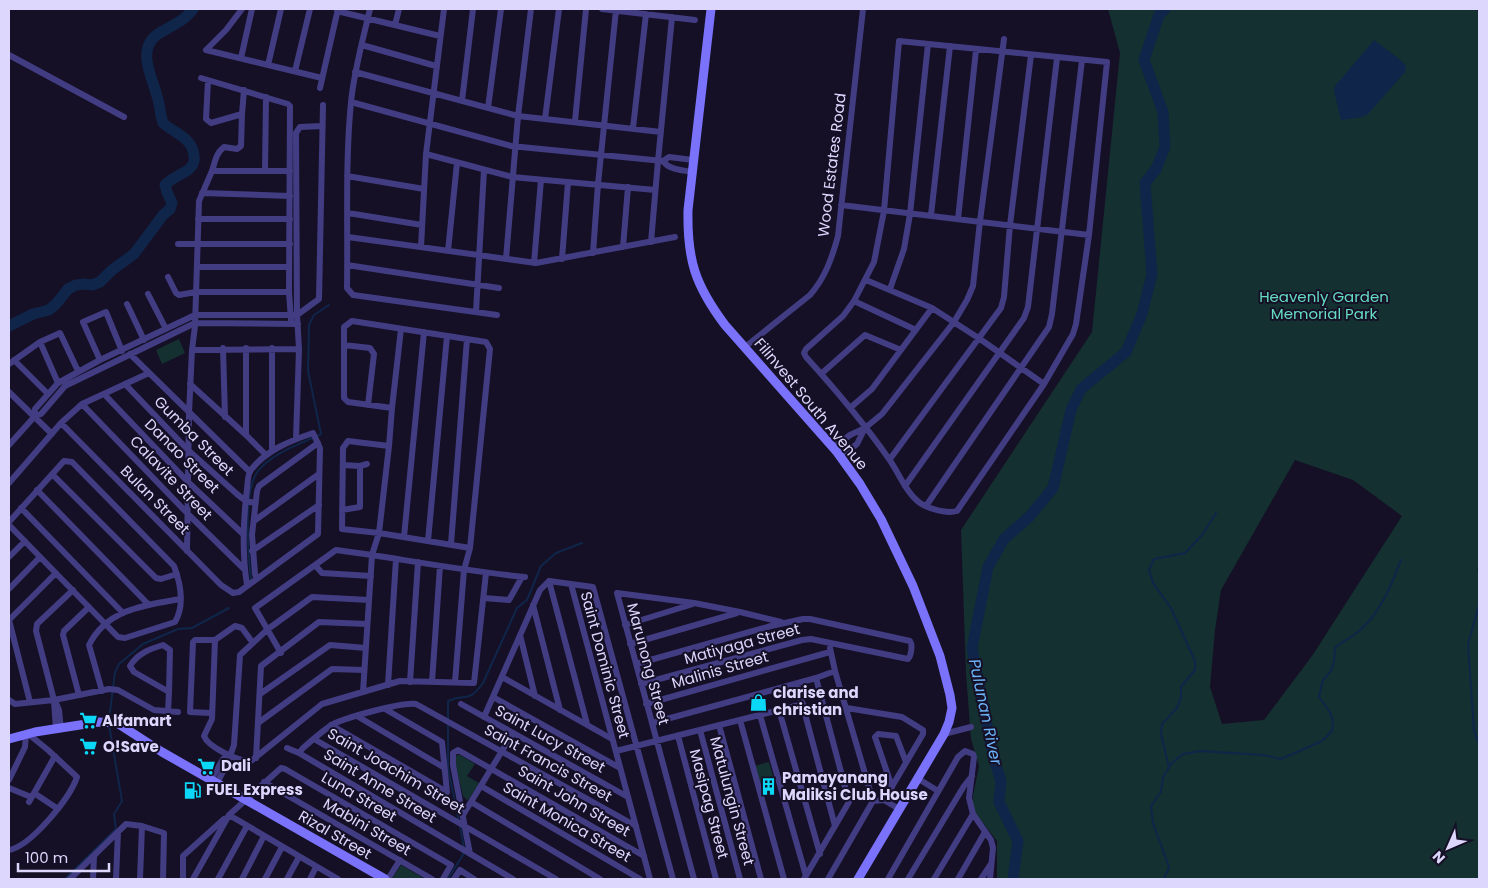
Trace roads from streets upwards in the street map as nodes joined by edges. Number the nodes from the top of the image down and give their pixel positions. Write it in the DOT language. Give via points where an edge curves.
graph roads {
  1 [pos="242,9"];
  2 [pos="252,9"];
  3 [pos="282,9"];
  4 [pos="310,9"];
  5 [pos="370,9"];
  6 [pos="399,9"];
  7 [pos="444,9"];
  8 [pos="473,9"];
  9 [pos="501,9"];
  10 [pos="531,9"];
  11 [pos="559,9"];
  12 [pos="586,9"];
  13 [pos="602,9"];
  14 [pos="711,9"];
  15 [pos="863,9"];
  16 [pos="338,10"];
  17 [pos="616,10"];
  18 [pos="646,14"];
  19 [pos="672,17"];
  20 [pos="368,18"];
  21 [pos="695,20"];
  22 [pos="395,25"];
  23 [pos="440,36"];
  24 [pos="1004,39"];
  25 [pos="928,44"];
  26 [pos="362,45"];
  27 [pos="950,46"];
  28 [pos="976,50"];
  29 [pos="1002,53"];
  30 [pos="9,55"];
  31 [pos="1031,55"];
  32 [pos="241,58"];
  33 [pos="1056,58"];
  34 [pos="1082,60"];
  35 [pos="268,65"];
  36 [pos="436,66"];
  37 [pos="295,71"];
  38 [pos="356,72"];
  39 [pos="201,78"];
  40 [pos="322,78"];
  41 [pos="208,80"];
  42 [pos="320,88"];
  43 [pos="244,90"];
  44 [pos="433,93"];
  45 [pos="266,96"];
  46 [pos="462,101"];
  47 [pos="351,102"];
  48 [pos="323,105"];
  49 [pos="488,108"];
  50 [pos="242,114"];
  51 [pos="518,116"];
  52 [pos="124,117"];
  53 [pos="545,118"];
  54 [pos="575,121"];
  55 [pos="430,124"];
  56 [pos="604,124"];
  57 [pos="322,126"];
  58 [pos="633,128"];
  59 [pos="660,132"];
  60 [pos="515,146"];
  61 [pos="426,154"];
  62 [pos="601,154"];
  63 [pos="294,159"];
  64 [pos="693,160"];
  65 [pos="660,161"];
  66 [pos="457,162"];
  67 [pos="484,170"];
  68 [pos="212,171"];
  69 [pos="265,171"];
  70 [pos="290,171"];
  71 [pos="692,172"];
  72 [pos="347,176"];
  73 [pos="512,177"];
  74 [pos="541,180"];
  75 [pos="568,182"];
  76 [pos="598,184"];
  77 [pos="628,186"];
  78 [pos="424,189"];
  79 [pos="655,190"];
  80 [pos="202,193"];
  81 [pos="290,196"];
  82 [pos="841,205"];
  83 [pos="884,211"];
  84 [pos="348,213"];
  85 [pos="910,214"];
  86 [pos="930,215"];
  87 [pos="198,219"];
  88 [pos="290,219"];
  89 [pos="958,219"];
  90 [pos="980,221"];
  91 [pos="422,225"];
  92 [pos="1010,225"];
  93 [pos="1036,228"];
  94 [pos="1062,231"];
  95 [pos="1089,235"];
  96 [pos="348,237"];
  97 [pos="675,238"];
  98 [pos="651,242"];
  99 [pos="197,243"];
  100 [pos="178,244"];
  101 [pos="290,244"];
  102 [pos="421,247"];
  103 [pos="623,247"];
  104 [pos="448,251"];
  105 [pos="593,254"];
  106 [pos="479,255"];
  107 [pos="506,259"];
  108 [pos="562,259"];
  109 [pos="534,263"];
  110 [pos="347,265"];
  111 [pos="196,267"];
  112 [pos="289,267"];
  113 [pos="168,277"];
  114 [pos="866,280"];
  115 [pos="477,285"];
  116 [pos="499,288"];
  117 [pos="890,289"];
  118 [pos="196,292"];
  119 [pos="289,292"];
  120 [pos="148,294"];
  121 [pos="854,301"];
  122 [pos="127,304"];
  123 [pos="932,308"];
  124 [pos="476,312"];
  125 [pos="195,315"];
  126 [pos="294,315"];
  127 [pos="497,315"];
  128 [pos="954,322"];
  129 [pos="195,323"];
  130 [pos="295,324"];
  131 [pos="166,329"];
  132 [pos="401,329"];
  133 [pos="916,330"];
  134 [pos="424,332"];
  135 [pos="447,336"];
  136 [pos="467,339"];
  137 [pos="980,339"];
  138 [pos="144,340"];
  139 [pos="40,342"];
  140 [pos="344,346"];
  141 [pos="745,347"];
  142 [pos="223,348"];
  143 [pos="246,348"];
  144 [pos="272,348"];
  145 [pos="299,349"];
  146 [pos="192,350"];
  147 [pos="901,350"];
  148 [pos="122,351"];
  149 [pos="999,352"];
  150 [pos="130,354"];
  151 [pos="100,360"];
  152 [pos="11,362"];
  153 [pos="1021,368"];
  154 [pos="78,371"];
  155 [pos="149,373"];
  156 [pos="821,374"];
  157 [pos="58,383"];
  158 [pos="125,384"];
  159 [pos="190,384"];
  160 [pos="1044,384"];
  161 [pos="48,394"];
  162 [pos="104,394"];
  163 [pos="10,396"];
  164 [pos="82,404"];
  165 [pos="368,405"];
  166 [pos="392,408"];
  167 [pos="850,408"];
  168 [pos="189,413"];
  169 [pos="34,416"];
  170 [pos="225,417"];
  171 [pos="61,423"];
  172 [pos="865,428"];
  173 [pos="52,434"];
  174 [pos="246,435"];
  175 [pos="296,439"];
  176 [pos="315,439"];
  177 [pos="9,445"];
  178 [pos="389,446"];
  179 [pos="833,448"];
  180 [pos="189,451"];
  181 [pos="272,451"];
  182 [pos="266,456"];
  183 [pos="840,457"];
  184 [pos="890,459"];
  185 [pos="343,465"];
  186 [pos="250,472"];
  187 [pos="52,474"];
  188 [pos="319,474"];
  189 [pos="188,482"];
  190 [pos="9,483"];
  191 [pos="905,486"];
  192 [pos="37,490"];
  193 [pos="250,502"];
  194 [pos="319,505"];
  195 [pos="926,506"];
  196 [pos="22,508"];
  197 [pos="342,510"];
  198 [pos="188,514"];
  199 [pos="254,521"];
  200 [pos="9,523"];
  201 [pos="243,534"];
  202 [pos="379,534"];
  203 [pos="404,537"];
  204 [pos="428,541"];
  205 [pos="25,542"];
  206 [pos="451,544"];
  207 [pos="470,548"];
  208 [pos="187,551"];
  209 [pos="252,551"];
  210 [pos="372,555"];
  211 [pos="9,557"];
  212 [pos="40,557"];
  213 [pos="396,559"];
  214 [pos="418,562"];
  215 [pos="316,564"];
  216 [pos="440,566"];
  217 [pos="244,569"];
  218 [pos="464,570"];
  219 [pos="56,573"];
  220 [pos="177,574"];
  221 [pos="486,574"];
  222 [pos="370,576"];
  223 [pos="257,579"];
  224 [pos="549,581"];
  225 [pos="571,584"];
  226 [pos="247,585"];
  227 [pos="9,589"];
  228 [pos="73,590"];
  229 [pos="484,598"];
  230 [pos="180,599"];
  231 [pos="369,600"];
  232 [pos="148,604"];
  233 [pos="694,604"];
  234 [pos="533,605"];
  235 [pos="89,607"];
  236 [pos="740,612"];
  237 [pos="123,613"];
  238 [pos="9,620"];
  239 [pos="105,623"];
  240 [pos="784,623"];
  241 [pos="367,624"];
  242 [pos="625,625"];
  243 [pos="268,629"];
  244 [pos="520,635"];
  245 [pos="215,640"];
  246 [pos="253,643"];
  247 [pos="630,644"];
  248 [pos="830,644"];
  249 [pos="366,648"];
  250 [pos="280,652"];
  251 [pos="830,652"];
  252 [pos="636,664"];
  253 [pos="364,670"];
  254 [pos="835,671"];
  255 [pos="502,677"];
  256 [pos="816,678"];
  257 [pos="410,682"];
  258 [pos="432,682"];
  259 [pos="455,682"];
  260 [pos="641,684"];
  261 [pos="797,684"];
  262 [pos="388,685"];
  263 [pos="102,691"];
  264 [pos="169,692"];
  265 [pos="363,692"];
  266 [pos="260,694"];
  267 [pos="79,695"];
  268 [pos="535,696"];
  269 [pos="493,697"];
  270 [pos="9,700"];
  271 [pos="54,700"];
  272 [pos="30,702"];
  273 [pos="461,704"];
  274 [pos="646,704"];
  275 [pos="803,704"];
  276 [pos="847,708"];
  277 [pos="385,709"];
  278 [pos="560,710"];
  279 [pos="779,710"];
  280 [pos="168,712"];
  281 [pos="178,712"];
  282 [pos="211,713"];
  283 [pos="760,715"];
  284 [pos="357,716"];
  285 [pos="484,717"];
  286 [pos="740,720"];
  287 [pos="258,723"];
  288 [pos="652,723"];
  289 [pos="587,724"];
  290 [pos="331,725"];
  291 [pos="720,725"];
  292 [pos="970,726"];
  293 [pos="59,729"];
  294 [pos="700,730"];
  295 [pos="513,733"];
  296 [pos="27,734"];
  297 [pos="944,734"];
  298 [pos="678,736"];
  299 [pos="314,738"];
  300 [pos="612,738"];
  301 [pos="9,739"];
  302 [pos="656,741"];
  303 [pos="636,746"];
  304 [pos="287,748"];
  305 [pos="616,751"];
  306 [pos="502,752"];
  307 [pos="299,753"];
  308 [pos="229,755"];
  309 [pos="55,756"];
  310 [pos="256,758"];
  311 [pos="906,762"];
  312 [pos="443,767"];
  313 [pos="492,768"];
  314 [pos="620,768"];
  315 [pos="972,776"];
  316 [pos="917,778"];
  317 [pos="9,780"];
  318 [pos="214,781"];
  319 [pos="264,782"];
  320 [pos="481,786"];
  321 [pos="892,787"];
  322 [pos="9,788"];
  323 [pos="938,792"];
  324 [pos="31,797"];
  325 [pos="628,797"];
  326 [pos="246,800"];
  327 [pos="884,800"];
  328 [pos="873,801"];
  329 [pos="471,802"];
  330 [pos="58,809"];
  331 [pos="899,809"];
  332 [pos="973,814"];
  333 [pos="229,815"];
  334 [pos="463,815"];
  335 [pos="464,825"];
  336 [pos="142,826"];
  337 [pos="247,826"];
  338 [pos="636,826"];
  339 [pos="835,826"];
  340 [pos="118,832"];
  341 [pos="985,832"];
  342 [pos="264,836"];
  343 [pos="282,846"];
  344 [pos="9,850"];
  345 [pos="469,853"];
  346 [pos="820,854"];
  347 [pos="94,856"];
  348 [pos="299,856"];
  349 [pos="644,856"];
  350 [pos="400,860"];
  351 [pos="992,864"];
  352 [pos="316,867"];
  353 [pos="335,878"];
  354 [pos="805,878"];
  355 [pos="70,879"];
  356 [pos="93,879"];
  357 [pos="116,879"];
  358 [pos="140,879"];
  359 [pos="163,879"];
  360 [pos="183,879"];
  361 [pos="193,879"];
  362 [pos="218,879"];
  363 [pos="242,879"];
  364 [pos="265,879"];
  365 [pos="287,879"];
  366 [pos="310,879"];
  367 [pos="387,879"];
  368 [pos="432,879"];
  369 [pos="443,879"];
  370 [pos="454,879"];
  371 [pos="474,879"];
  372 [pos="513,879"];
  373 [pos="556,879"];
  374 [pos="600,879"];
  375 [pos="640,879"];
  376 [pos="650,879"];
  377 [pos="673,879"];
  378 [pos="694,879"];
  379 [pos="716,879"];
  380 [pos="740,879"];
  381 [pos="761,879"];
  382 [pos="784,879"];
  383 [pos="828,879"];
  384 [pos="858,879"];
  385 [pos="888,879"];
  386 [pos="908,879"];
  387 [pos="934,879"];
  388 [pos="958,879"];
  389 [pos="980,879"];
  390 [pos="990,879"];
  1 -- 32 [label="street" via="206,50"];
  2 -- 32 [label="street"];
  3 -- 35 [label="street"];
  4 -- 37 [label="street"];
  5 -- 20 [label="street"];
  6 -- 22 [label="street"];
  7 -- 23 [label="street"];
  8 -- 46 [label="street"];
  9 -- 49 [label="street"];
  10 -- 51 [label="street"];
  11 -- 53 [label="street"];
  12 -- 54 [label="street"];
  13 -- 17 [label="street"];
  14 -- 64 [label="street, Filinvest South Avenue"];
  15 -- 82 [label="street, Wood Estates Road"];
  16 -- 20 [label="street"];
  16 -- 40 [label="street"];
  17 -- 18 [label="street"];
  17 -- 56 [label="street"];
  18 -- 19 [label="street"];
  18 -- 58 [label="street"];
  19 -- 21 [label="street"];
  19 -- 59 [label="street"];
  20 -- 22 [label="street"];
  20 -- 26 [label="street"];
  22 -- 23 [label="street"];
  23 -- 36 [label="street"];
  24 -- 29 [label="street"];
  25 -- 27 [label="street"];
  25 -- 83 [label="street" via="899,41"];
  25 -- 85 [label="street"];
  26 -- 36 [label="street"];
  26 -- 38 [label="street"];
  27 -- 28 [label="street"];
  27 -- 86 [label="street"];
  28 -- 29 [label="street"];
  28 -- 89 [label="street"];
  29 -- 31 [label="street"];
  29 -- 90 [label="street"];
  30 -- 52 [label="street"];
  31 -- 33 [label="street"];
  31 -- 92 [label="street"];
  32 -- 35 [label="street"];
  33 -- 34 [label="street"];
  33 -- 93 [label="street"];
  34 -- 94 [label="street"];
  34 -- 95 [label="street" via="1107,62"];
  35 -- 37 [label="street"];
  36 -- 44 [label="street"];
  37 -- 40 [label="street"];
  38 -- 44 [label="street"];
  38 -- 47 [label="street"];
  39 -- 41 [label="street"];
  40 -- 42 [label="street"];
  41 -- 43 [label="street"];
  41 -- 50 [label="street" via="208,122"];
  43 -- 45 [label="street"];
  43 -- 50 [label="street"];
  44 -- 46 [label="street"];
  44 -- 55 [label="street"];
  45 -- 63 [label="street" via="290,106"];
  45 -- 69 [label="street"];
  46 -- 49 [label="street"];
  47 -- 55 [label="street"];
  47 -- 72 [label="street"];
  48 -- 57 [label="street"];
  49 -- 51 [label="street"];
  50 -- 68 [label="street" via="240,146 220,150"];
  51 -- 53 [label="street"];
  51 -- 60 [label="street"];
  53 -- 54 [label="street"];
  54 -- 56 [label="street"];
  55 -- 60 [label="street"];
  55 -- 61 [label="street"];
  56 -- 58 [label="street"];
  56 -- 62 [label="street"];
  57 -- 63 [label="street" via="297,130"];
  57 -- 126 [label="street" via="319,299"];
  58 -- 59 [label="street"];
  59 -- 65 [label="street"];
  60 -- 62 [label="street"];
  60 -- 73 [label="street"];
  61 -- 66 [label="street"];
  61 -- 78 [label="street"];
  62 -- 65 [label="street"];
  62 -- 76 [label="street"];
  63 -- 70 [label="street"];
  63 -- 126 [label="street"];
  64 -- 65 [label="street" via="669,157"];
  64 -- 71 [label="street, Filinvest South Avenue"];
  65 -- 71 [label="street" via="669,167"];
  65 -- 79 [label="street"];
  66 -- 67 [label="street"];
  66 -- 104 [label="street"];
  67 -- 73 [label="street"];
  67 -- 106 [label="street"];
  68 -- 69 [label="street"];
  68 -- 80 [label="street"];
  69 -- 70 [label="street"];
  70 -- 81 [label="street"];
  71 -- 141 [label="street, Filinvest South Avenue" via="688,226 691,262 709,303"];
  72 -- 78 [label="street"];
  72 -- 84 [label="street"];
  73 -- 74 [label="street"];
  73 -- 107 [label="street"];
  74 -- 75 [label="street"];
  74 -- 109 [label="street"];
  75 -- 76 [label="street"];
  75 -- 108 [label="street"];
  76 -- 77 [label="street"];
  76 -- 105 [label="street"];
  77 -- 79 [label="street"];
  77 -- 103 [label="street"];
  78 -- 91 [label="street"];
  79 -- 98 [label="street"];
  80 -- 81 [label="street"];
  80 -- 87 [label="street" via="198,201"];
  81 -- 88 [label="street"];
  82 -- 83 [label="street"];
  82 -- 141 [label="street, Wood Estates Road" via="834,252 818,286"];
  83 -- 85 [label="street"];
  83 -- 114 [label="street" via="874,262"];
  84 -- 91 [label="street"];
  84 -- 96 [label="street"];
  85 -- 86 [label="street"];
  85 -- 117 [label="street" via="904,249"];
  86 -- 89 [label="street"];
  87 -- 88 [label="street"];
  87 -- 99 [label="street"];
  88 -- 101 [label="street"];
  89 -- 90 [label="street"];
  90 -- 92 [label="street"];
  90 -- 128 [label="street" via="973,286"];
  91 -- 102 [label="street"];
  92 -- 93 [label="street"];
  92 -- 137 [label="street" via="1004,297 1001,308"];
  93 -- 94 [label="street"];
  93 -- 149 [label="street" via="1028,308"];
  94 -- 95 [label="street"];
  94 -- 153 [label="street" via="1049,327"];
  95 -- 160 [label="street" via="1073,334"];
  96 -- 102 [label="street"];
  96 -- 110 [label="street"];
  97 -- 98 [label="street"];
  98 -- 103 [label="street"];
  99 -- 100 [label="street"];
  99 -- 101 [label="street"];
  99 -- 111 [label="street"];
  101 -- 112 [label="street"];
  102 -- 104 [label="street"];
  103 -- 105 [label="street"];
  104 -- 106 [label="street"];
  105 -- 108 [label="street"];
  106 -- 107 [label="street"];
  106 -- 115 [label="street"];
  107 -- 109 [label="street"];
  108 -- 109 [label="street"];
  110 -- 115 [label="street"];
  110 -- 124 [label="street" via="347,288 353,295"];
  111 -- 112 [label="street"];
  111 -- 118 [label="street"];
  112 -- 119 [label="street"];
  113 -- 118 [label="street" via="178,294"];
  114 -- 117 [label="street"];
  114 -- 121 [label="street"];
  115 -- 116 [label="street"];
  115 -- 124 [label="street"];
  117 -- 123 [label="street"];
  118 -- 119 [label="street"];
  118 -- 125 [label="street"];
  119 -- 126 [label="street"];
  120 -- 131 [label="street"];
  121 -- 133 [label="street"];
  121 -- 156 [label="street" via="804,353"];
  122 -- 138 [label="street"];
  123 -- 128 [label="street"];
  123 -- 133 [label="street"];
  124 -- 127 [label="street"];
  125 -- 126 [label="street"];
  125 -- 129 [label="street"];
  125 -- 131 [label="street"];
  126 -- 130 [label="street"];
  128 -- 137 [label="street"];
  128 -- 172 [label="street" via="891,404"];
  129 -- 130 [label="street"];
  129 -- 146 [label="street"];
  129 -- 150 [label="street"];
  130 -- 145 [label="street"];
  131 -- 138 [label="street"];
  132 -- 134 [label="street"];
  132 -- 140 [label="street" via="352,321 344,327"];
  132 -- 166 [label="street"];
  133 -- 147 [label="street"];
  134 -- 135 [label="street"];
  134 -- 203 [label="street"];
  135 -- 136 [label="street"];
  135 -- 204 [label="street"];
  136 -- 206 [label="street"];
  136 -- 207 [label="street" via="486,342 490,349"];
  137 -- 149 [label="street"];
  137 -- 184 [label="street"];
  138 -- 148 [label="street"];
  139 -- 152 [label="street"];
  139 -- 154 [label="street" via="60,333"];
  139 -- 157 [label="street"];
  140 -- 165 [label="street" via="344,398 348,402"];
  140 -- 165 [label="street" via="370,348 374,354"];
  141 -- 179 [label="street, Filinvest South Avenue"];
  142 -- 143 [label="street"];
  142 -- 146 [label="street"];
  142 -- 170 [label="street"];
  143 -- 144 [label="street"];
  143 -- 174 [label="street"];
  144 -- 145 [label="street"];
  144 -- 181 [label="street"];
  145 -- 175 [label="street"];
  146 -- 159 [label="street"];
  147 -- 156 [label="street" via="865,335"];
  147 -- 167 [label="street" via="872,389"];
  148 -- 151 [label="street"];
  148 -- 151 [label="street" via="106,312 83,322"];
  149 -- 153 [label="street"];
  149 -- 191 [label="street"];
  150 -- 155 [label="street"];
  150 -- 169 [label="street" via="65,386 41,414"];
  151 -- 154 [label="street"];
  152 -- 161 [label="street"];
  153 -- 160 [label="street"];
  153 -- 195 [label="street"];
  154 -- 157 [label="street"];
  155 -- 158 [label="street"];
  155 -- 168 [label="street"];
  156 -- 167 [label="street"];
  157 -- 161 [label="street"];
  158 -- 162 [label="street"];
  158 -- 180 [label="street, Gumba Street"];
  159 -- 168 [label="street"];
  159 -- 170 [label="street"];
  160 -- 195 [label="street" via="957,511 952,513"];
  161 -- 169 [label="street" via="35,409"];
  162 -- 164 [label="street"];
  162 -- 189 [label="street, Danao Street"];
  163 -- 169 [label="street"];
  164 -- 171 [label="street"];
  164 -- 198 [label="street, Calavite Street"];
  165 -- 166 [label="street"];
  166 -- 178 [label="street"];
  167 -- 172 [label="street"];
  168 -- 180 [label="street"];
  168 -- 186 [label="street"];
  169 -- 173 [label="street"];
  169 -- 177 [label="street"];
  170 -- 174 [label="street"];
  171 -- 173 [label="street"];
  171 -- 208 [label="street, Bulan Street"];
  172 -- 179 [label="street"];
  172 -- 183 [label="street" via="856,444"];
  172 -- 184 [label="street"];
  173 -- 190 [label="street"];
  174 -- 182 [label="street"];
  175 -- 176 [label="street" via="312,433"];
  175 -- 181 [label="street"];
  176 -- 188 [label="street" via="320,448"];
  176 -- 193 [label="street" via="259,486"];
  178 -- 185 [label="street" via="348,441 343,448"];
  178 -- 202 [label="street"];
  179 -- 183 [label="street, Filinvest South Avenue"];
  180 -- 189 [label="street"];
  180 -- 193 [label="street, Gumba Street"];
  181 -- 182 [label="street"];
  182 -- 186 [label="street"];
  183 -- 297 [label="street, Filinvest South Avenue" via="860,484 900,556 940,656 952,708"];
  184 -- 191 [label="street"];
  185 -- 197 [label="street"];
  185 -- 197 [label="street" via="363,465 360,507"];
  186 -- 193 [label="street"];
  187 -- 192 [label="street"];
  187 -- 220 [label="street" via="156,578"];
  187 -- 220 [label="street" via="64,461 72,462 174,566"];
  188 -- 194 [label="street"];
  188 -- 199 [label="street"];
  189 -- 198 [label="street"];
  189 -- 201 [label="street, Danao Street"];
  191 -- 195 [label="street" via="919,503"];
  192 -- 196 [label="street"];
  192 -- 232 [label="street"];
  193 -- 199 [label="street"];
  193 -- 201 [label="street"];
  194 -- 209 [label="street"];
  194 -- 223 [label="street" via="318,534"];
  196 -- 200 [label="street"];
  196 -- 237 [label="street"];
  197 -- 202 [label="street" via="342,529"];
  198 -- 208 [label="street"];
  198 -- 217 [label="street, Calavite Street"];
  199 -- 209 [label="street"];
  200 -- 205 [label="street"];
  201 -- 217 [label="street"];
  202 -- 203 [label="street"];
  202 -- 210 [label="street"];
  203 -- 204 [label="street"];
  204 -- 206 [label="street"];
  205 -- 211 [label="street"];
  205 -- 212 [label="street"];
  206 -- 207 [label="street"];
  207 -- 218 [label="street"];
  208 -- 226 [label="street, Bulan Street" via="232,593"];
  209 -- 223 [label="street"];
  210 -- 213 [label="street"];
  210 -- 215 [label="street" via="336,550"];
  210 -- 222 [label="street"];
  212 -- 219 [label="street"];
  212 -- 227 [label="street"];
  213 -- 214 [label="street"];
  213 -- 262 [label="street"];
  214 -- 216 [label="street"];
  214 -- 257 [label="street"];
  215 -- 222 [label="street" via="322,573"];
  215 -- 243 [label="street" via="255,608"];
  216 -- 218 [label="street"];
  216 -- 258 [label="street"];
  217 -- 226 [label="street"];
  218 -- 221 [label="street"];
  218 -- 259 [label="street"];
  219 -- 228 [label="street"];
  219 -- 238 [label="street"];
  220 -- 230 [label="street"];
  221 -- 229 [label="street"];
  221 -- 229 [label="street" via="524,577 509,600"];
  222 -- 231 [label="street"];
  223 -- 226 [label="street"];
  224 -- 225 [label="street"];
  224 -- 234 [label="street"];
  224 -- 289 [label="street"];
  225 -- 300 [label="street, Saint Dominic Street"];
  225 -- 303 [label="street" via="593,587"];
  228 -- 235 [label="street"];
  228 -- 271 [label="street" via="37,624 36,631"];
  229 -- 259 [label="street" via="474,683"];
  230 -- 232 [label="street"];
  230 -- 239 [label="street" via="175,622 125,638 118,637"];
  231 -- 241 [label="street"];
  231 -- 243 [label="street" via="312,597"];
  232 -- 237 [label="street"];
  233 -- 236 [label="street"];
  233 -- 242 [label="street"];
  233 -- 242 [label="street, Marunong Street" via="617,593"];
  234 -- 244 [label="street"];
  234 -- 278 [label="street"];
  235 -- 239 [label="street"];
  235 -- 267 [label="street" via="63,635"];
  236 -- 240 [label="street"];
  236 -- 247 [label="street"];
  237 -- 239 [label="street"];
  238 -- 272 [label="street"];
  239 -- 263 [label="street" via="89,644"];
  240 -- 248 [label="street, Matiyaga Street" via="810,619 912,644 908,660"];
  240 -- 252 [label="street"];
  241 -- 249 [label="street"];
  241 -- 250 [label="street" via="320,622"];
  242 -- 247 [label="street, Marunong Street"];
  243 -- 246 [label="street"];
  243 -- 250 [label="street"];
  244 -- 255 [label="street"];
  244 -- 268 [label="street"];
  245 -- 246 [label="street" via="235,626 242,628"];
  245 -- 282 [label="street"];
  245 -- 282 [label="street" via="193,642 190,712"];
  246 -- 308 [label="street" via="240,655 234,745"];
  247 -- 252 [label="street, Marunong Street"];
  248 -- 251 [label="street"];
  248 -- 260 [label="street, Matiyaga Street" via="802,640"];
  249 -- 253 [label="street"];
  249 -- 266 [label="street" via="330,645"];
  250 -- 266 [label="street" via="262,666"];
  251 -- 254 [label="street"];
  251 -- 274 [label="street, Malinis Street"];
  252 -- 260 [label="street, Marunong Street"];
  253 -- 265 [label="street"];
  253 -- 287 [label="street" via="332,668"];
  254 -- 256 [label="street"];
  254 -- 276 [label="street"];
  255 -- 268 [label="street"];
  255 -- 269 [label="street"];
  256 -- 261 [label="street"];
  256 -- 339 [label="street" via="849,798"];
  257 -- 258 [label="street"];
  257 -- 262 [label="street"];
  258 -- 259 [label="street"];
  260 -- 274 [label="street, Marunong Street"];
  261 -- 275 [label="street"];
  261 -- 288 [label="street"];
  262 -- 265 [label="street"];
  263 -- 267 [label="street"];
  263 -- 280 [label="street" via="118,690 154,710"];
  264 -- 264 [label="street" via="170,650 163,645 148,649 130,666 134,672"];
  264 -- 280 [label="street"];
  265 -- 310 [label="street" via="322,704"];
  266 -- 287 [label="street"];
  267 -- 271 [label="street"];
  268 -- 278 [label="street"];
  269 -- 285 [label="street"];
  269 -- 314 [label="street"];
  270 -- 272 [label="street" via="15,704"];
  271 -- 272 [label="street"];
  271 -- 293 [label="street" via="59,710"];
  273 -- 285 [label="street, Saint Lucy Street"];
  274 -- 288 [label="street, Marunong Street"];
  275 -- 279 [label="street"];
  275 -- 339 [label="street"];
  276 -- 311 [label="street" via="902,717 923,730"];
  276 -- 328 [label="street"];
  277 -- 284 [label="street, Saint Francis Street"];
  277 -- 306 [label="street, Saint Francis Street" via="416,704"];
  277 -- 312 [label="street" via="442,742"];
  278 -- 289 [label="street"];
  279 -- 283 [label="street"];
  279 -- 346 [label="street"];
  280 -- 281 [label="street"];
  282 -- 308 [label="street" via="205,740"];
  283 -- 286 [label="street"];
  283 -- 354 [label="street"];
  284 -- 290 [label="street, Saint Francis Street"];
  284 -- 312 [label="street"];
  285 -- 295 [label="street, Saint Lucy Street"];
  286 -- 291 [label="street"];
  286 -- 382 [label="street"];
  287 -- 310 [label="street"];
  288 -- 302 [label="street, Marunong Street"];
  289 -- 300 [label="street"];
  290 -- 299 [label="street, Saint Francis Street"];
  290 -- 312 [label="street" via="447,792"];
  291 -- 294 [label="street"];
  291 -- 381 [label="street"];
  292 -- 297 [label="street"];
  293 -- 296 [label="street"];
  293 -- 318 [label="street, Rizal Street" via="109,721"];
  294 -- 298 [label="street"];
  294 -- 380 [label="street, Matulungin Street"];
  295 -- 306 [label="street"];
  295 -- 325 [label="street, Saint Lucy Street"];
  296 -- 301 [label="street"];
  296 -- 309 [label="street"];
  296 -- 317 [label="street" via="25,747"];
  297 -- 316 [label="street, Filinvest South Avenue"];
  298 -- 302 [label="street"];
  298 -- 379 [label="street, Masipag Street"];
  299 -- 307 [label="street, Saint Francis Street"];
  299 -- 335 [label="street, Saint Joachim Street"];
  300 -- 305 [label="street, Saint Dominic Street"];
  302 -- 303 [label="street"];
  302 -- 378 [label="street, Marunong Street"];
  303 -- 305 [label="street"];
  303 -- 377 [label="street"];
  304 -- 307 [label="street, Saint Anne Street"];
  305 -- 314 [label="street, Saint Dominic Street"];
  306 -- 313 [label="street"];
  306 -- 338 [label="street, Saint Francis Street"];
  307 -- 345 [label="street, Saint Anne Street"];
  308 -- 310 [label="street" via="244,762"];
  308 -- 318 [label="street" via="228,762"];
  309 -- 324 [label="street"];
  309 -- 330 [label="street" via="77,777"];
  311 -- 321 [label="street"];
  311 -- 321 [label="street" via="896,736 876,735"];
  313 -- 320 [label="street"];
  313 -- 334 [label="street, Saint John Street" via="458,750 453,753"];
  313 -- 349 [label="street, Saint John Street"];
  314 -- 325 [label="street, Saint Dominic Street"];
  315 -- 323 [label="street" via="973,754 965,751 958,757"];
  315 -- 332 [label="street" via="969,798"];
  315 -- 386 [label="street"];
  316 -- 323 [label="street"];
  316 -- 331 [label="street, Filinvest South Avenue"];
  318 -- 326 [label="street, Rizal Street"];
  319 -- 326 [label="street, Luna Street"];
  319 -- 350 [label="street, Mabini Street"];
  319 -- 369 [label="street, Luna Street" via="276,770 285,769 451,865"];
  320 -- 329 [label="street"];
  320 -- 375 [label="street, Saint Monica Street"];
  321 -- 327 [label="street"];
  322 -- 324 [label="street"];
  323 -- 385 [label="street"];
  324 -- 330 [label="street"];
  325 -- 338 [label="street, Saint Dominic Street"];
  326 -- 333 [label="street, Luna Street"];
  326 -- 367 [label="street, Rizal Street"];
  327 -- 328 [label="street"];
  327 -- 331 [label="street"];
  328 -- 383 [label="street"];
  329 -- 334 [label="street"];
  329 -- 374 [label="street"];
  330 -- 344 [label="street" via="16,848"];
  331 -- 384 [label="street, Filinvest South Avenue"];
  332 -- 341 [label="street"];
  332 -- 387 [label="street"];
  333 -- 337 [label="street"];
  333 -- 360 [label="street, Luna Street" via="183,856"];
  333 -- 361 [label="street"];
  334 -- 335 [label="street"];
  335 -- 345 [label="street"];
  335 -- 373 [label="street, Saint Joachim Street"];
  336 -- 340 [label="street" via="126,824"];
  336 -- 358 [label="street"];
  336 -- 359 [label="street" via="164,833"];
  337 -- 342 [label="street"];
  337 -- 362 [label="street"];
  338 -- 349 [label="street, Saint Dominic Street"];
  339 -- 346 [label="street"];
  340 -- 347 [label="street"];
  340 -- 357 [label="street"];
  341 -- 351 [label="street" via="993,848"];
  341 -- 388 [label="street"];
  342 -- 343 [label="street"];
  342 -- 363 [label="street"];
  343 -- 348 [label="street"];
  343 -- 364 [label="street"];
  345 -- 372 [label="street, Saint Anne Street"];
  346 -- 354 [label="street"];
  347 -- 355 [label="street"];
  347 -- 356 [label="street"];
  348 -- 352 [label="street"];
  348 -- 365 [label="street"];
  349 -- 376 [label="street, Saint Dominic Street"];
  350 -- 367 [label="street"];
  350 -- 368 [label="street, Mabini Street"];
  351 -- 389 [label="street"];
  351 -- 390 [label="street"];
  352 -- 353 [label="street"];
  352 -- 366 [label="street"];
  370 -- 371 [label="street" via="460,870"];
}
